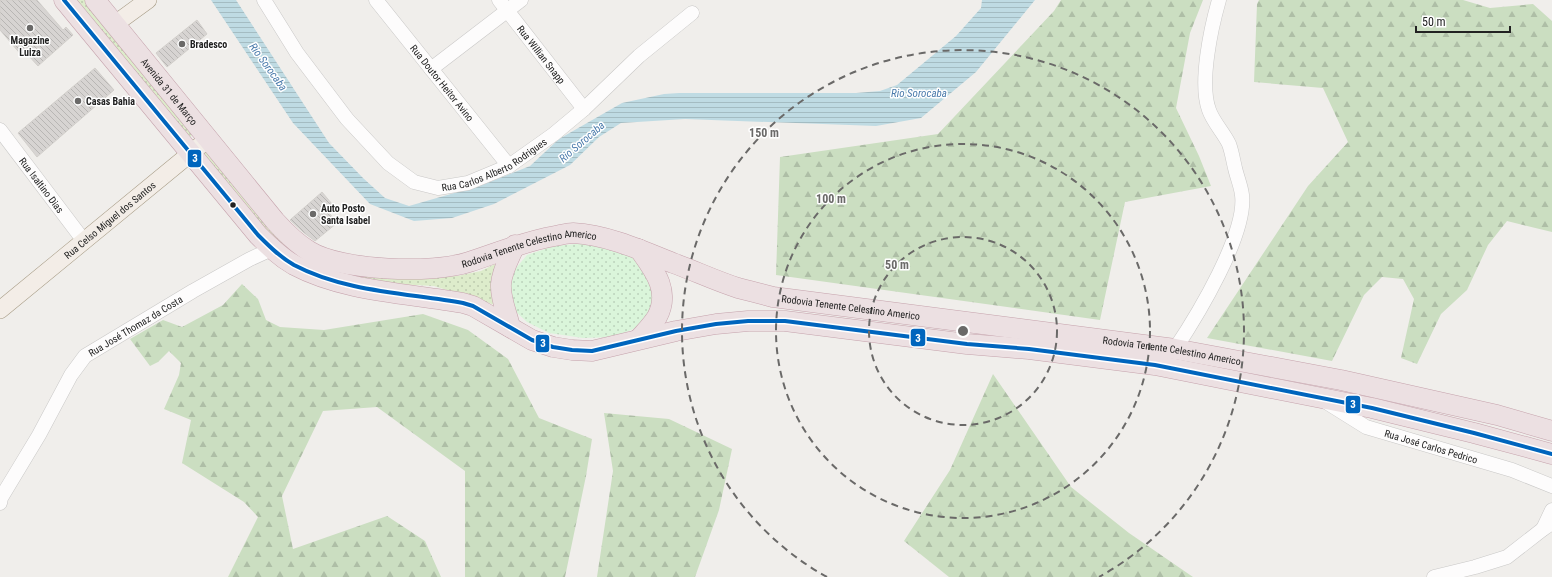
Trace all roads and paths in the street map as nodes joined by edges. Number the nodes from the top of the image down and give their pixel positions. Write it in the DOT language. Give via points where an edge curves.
graph roads {
  1 [pos="64,0"];
  2 [pos="95,0"];
  3 [pos="148,0"];
  4 [pos="264,0"];
  5 [pos="376,0"];
  6 [pos="521,0"];
  7 [pos="1220,0"];
  8 [pos="503,5"];
  9 [pos="692,12"];
  10 [pos="115,24"];
  11 [pos="431,69"];
  12 [pos="584,109"];
  13 [pos="0,130"];
  14 [pos="208,139"];
  15 [pos="191,154"];
  16 [pos="509,166"];
  17 [pos="84,241"];
  18 [pos="515,245"];
  19 [pos="272,249"];
  20 [pos="639,249"];
  21 [pos="5,305"];
  22 [pos="0,322"];
  23 [pos="510,327"];
  24 [pos="639,339"];
  25 [pos="1175,349"];
  26 [pos="1315,396"];
  27 [pos="1552,431"];
  28 [pos="1552,454"];
  29 [pos="1552,486"];
  30 [pos="0,500"];
  31 [pos="1552,510"];
  32 [pos="1547,526"];
  33 [pos="1434,577"];
  1 -- 15 [label="highway"];
  2 -- 10 [label="highway"];
  3 -- 10 [label="main road"];
  4 -- 16 [label="street, Rua Carlos Alberto Rodrigues" via="297,53 347,120 388,163 414,182 438,188 460,185"];
  5 -- 11 [label="street, Rua Doutor Heitor Avino"];
  6 -- 8 [label="street"];
  7 -- 25 [label="street" via="1214,16 1205,76 1205,95 1209,112 1229,145 1242,195 1241,212 1218,273"];
  8 -- 11 [label="street"];
  8 -- 12 [label="street, Rua Willian Snapp"];
  9 -- 12 [label="street, Rua Carlos Alberto Rodrigues" via="639,56"];
  10 -- 14 [label="highway, Avenida 31 de Março"];
  11 -- 16 [label="street, Rua Doutor Heitor Avino"];
  12 -- 16 [label="street, Rua Carlos Alberto Rodrigues"];
  13 -- 17 [label="street, Rua Isaltino Dias"];
  14 -- 15 [label="main road, Rua Celso Miguel dos Santos"];
  14 -- 18 [label="highway, Rodovia Tenente Celestino Americo" via="275,221 309,252 326,259 358,266 435,268 467,263"];
  15 -- 17 [label="main road, Rua Celso Miguel dos Santos"];
  15 -- 19 [label="highway, Rodovia Tenente Celestino Americo"];
  17 -- 21 [label="main road, Rua Celso Miguel dos Santos"];
  18 -- 20 [label="highway, Rodovia Tenente Celestino Americo" via="570,233 597,235"];
  18 -- 23 [label="highway" via="506,263 501,283"];
  19 -- 23 [label="highway, Rodovia Tenente Celestino Americo" via="293,264 333,281 463,303"];
  19 -- 30 [label="street, Rua José Thomaz da Costa" via="193,290 86,356 71,375"];
  20 -- 24 [label="highway" via="657,274 662,291 662,304 656,318"];
  20 -- 25 [label="highway, Rodovia Tenente Celestino Americo" via="738,288 773,297"];
  21 -- 22 [label="main road, Rua Celso Miguel dos Santos"];
  23 -- 24 [label="highway, Rodovia Tenente Celestino Americo" via="532,340 572,350 592,351"];
  24 -- 26 [label="highway, Rodovia Tenente Celestino Americo" via="716,324 785,321 1155,365"];
  25 -- 27 [label="highway, Rodovia Tenente Celestino Americo" via="1342,380 1497,415"];
  26 -- 28 [label="highway, Rodovia Tenente Celestino Americo"];
  26 -- 29 [label="street, Rua José Carlos Pedrico" via="1366,427 1512,470"];
  31 -- 32 [label="street"];
  32 -- 33 [label="street" via="1507,557 1475,568"];
}
